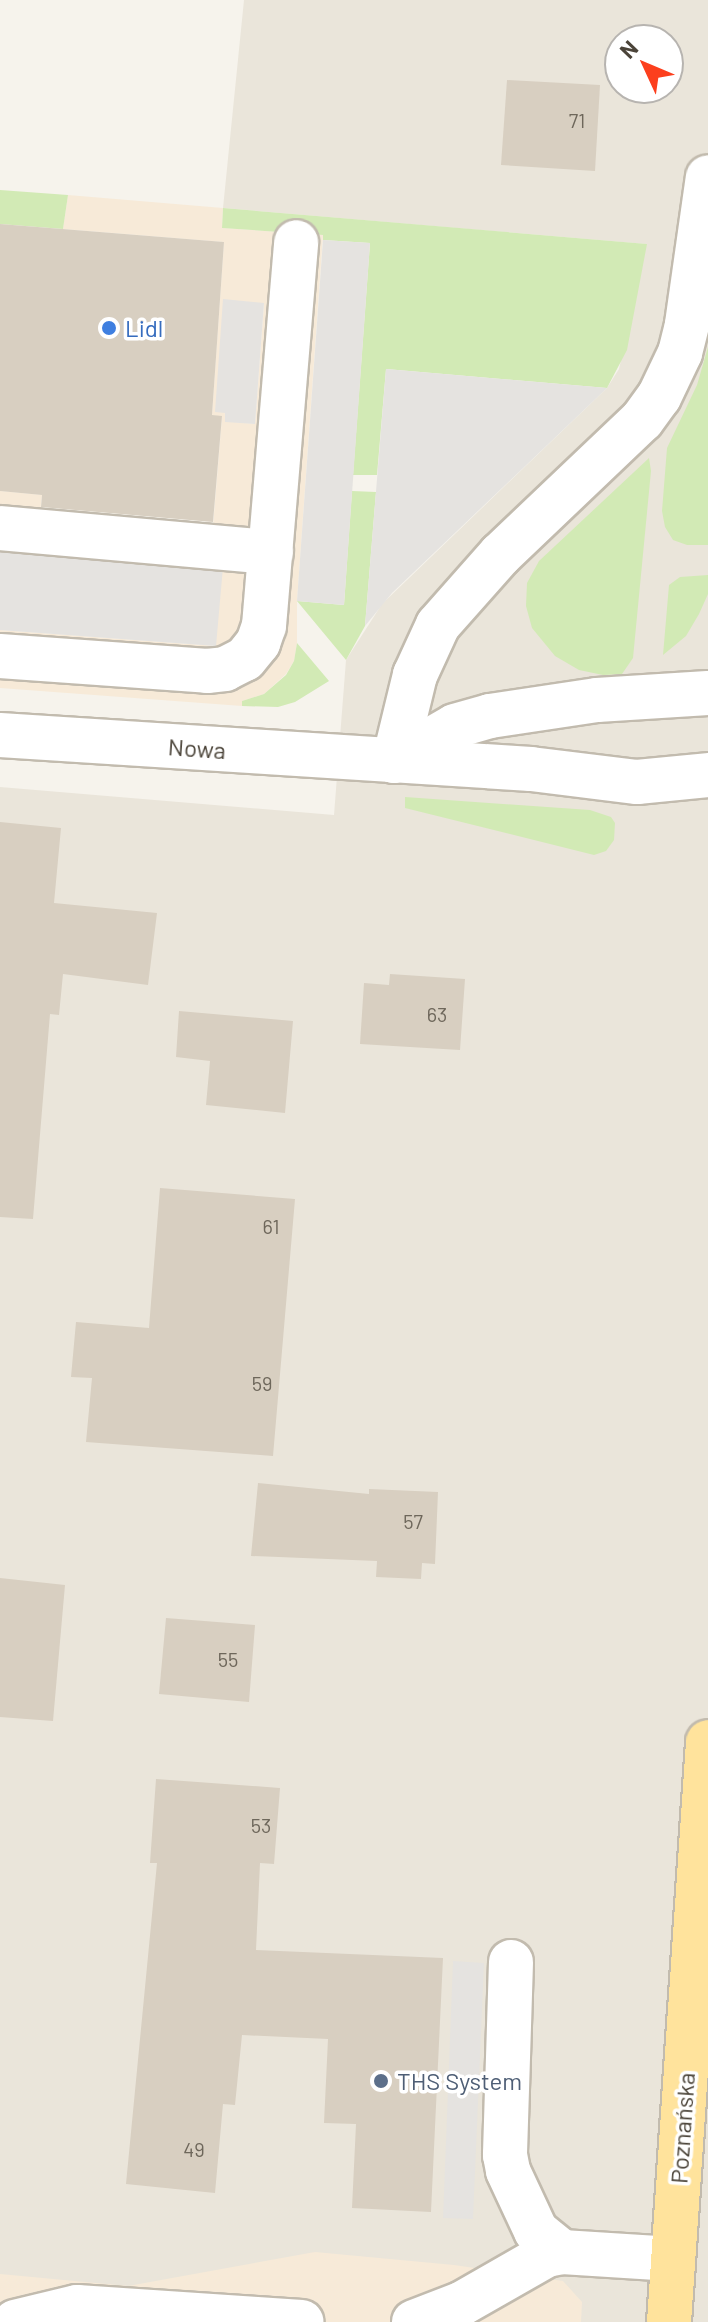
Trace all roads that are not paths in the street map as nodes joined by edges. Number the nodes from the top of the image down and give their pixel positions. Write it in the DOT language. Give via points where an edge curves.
graph roads {
  1 [pos="708,177"];
  2 [pos="296,242"];
  3 [pos="0,528"];
  4 [pos="271,552"];
  5 [pos="0,656"];
  6 [pos="708,693"];
  7 [pos="0,735"];
  8 [pos="394,761"];
  9 [pos="708,775"];
  10 [pos="708,1742"];
  11 [pos="511,1962"];
  12 [pos="562,2252"];
  13 [pos="673,2259"];
  14 [pos="15,2322"];
  15 [pos="301,2322"];
  16 [pos="414,2322"];
  17 [pos="669,2322"];
  1 -- 8 [label="street" via="687,324 659,397 642,420 500,555 438,625 415,675"];
  2 -- 4 [label="street"];
  3 -- 4 [label="street"];
  4 -- 5 [label="street" via="258,643 245,659 225,669"];
  6 -- 8 [label="street" via="597,700 490,716 455,726"];
  7 -- 8 [label="street, Nowa"];
  8 -- 9 [label="street, Nowa" via="637,782"];
  10 -- 13 [label="main road, Poznańska"];
  11 -- 12 [label="street" via="505,2155 536,2231"];
  12 -- 13 [label="street"];
  12 -- 16 [label="street" via="532,2263 451,2310"];
  13 -- 17 [label="main road, Poznańska"];
  14 -- 15 [label="street" via="77,2307"];
}
